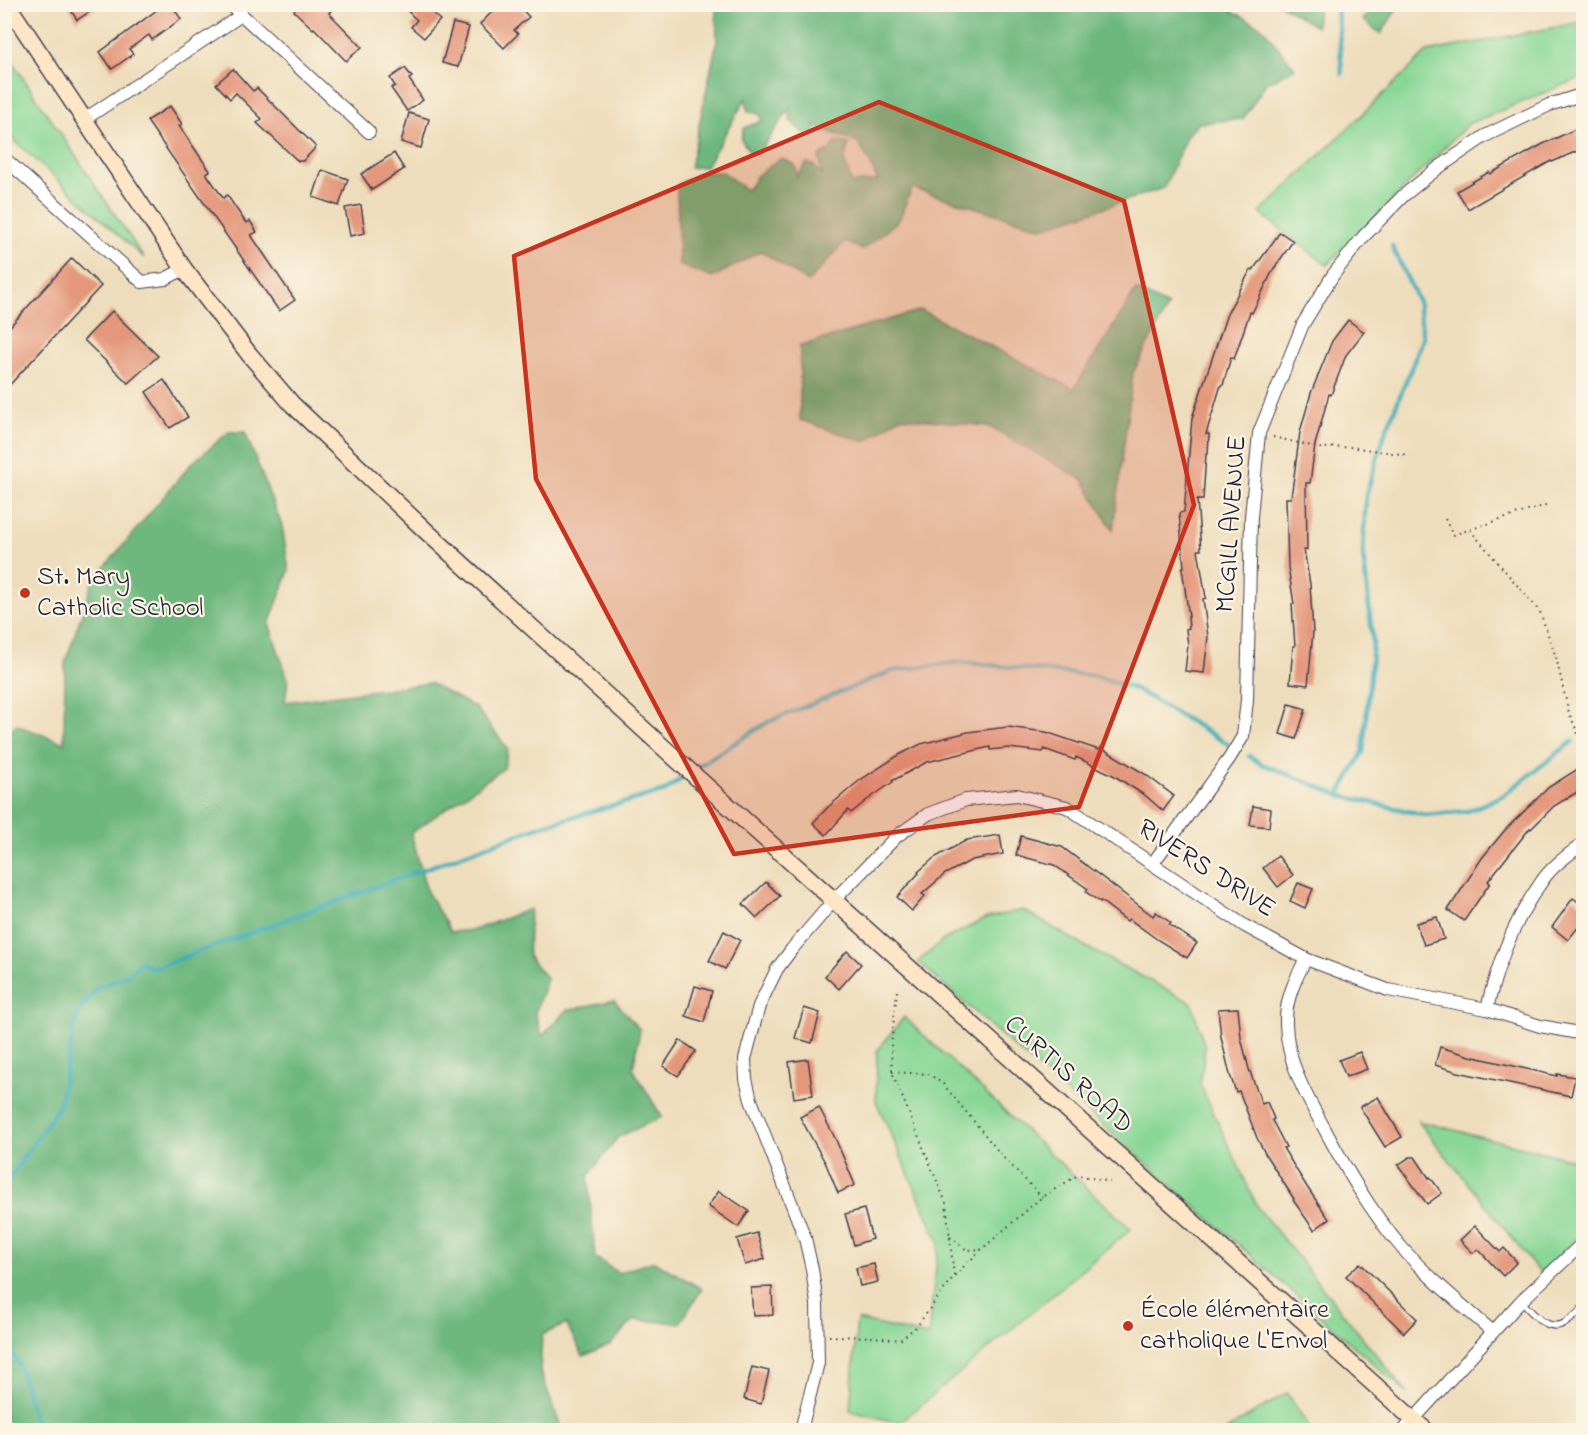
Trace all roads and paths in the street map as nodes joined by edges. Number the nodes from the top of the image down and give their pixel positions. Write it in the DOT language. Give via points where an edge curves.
graph roads {
  1 [pos="7,4"];
  2 [pos="230,4"];
  3 [pos="240,15"];
  4 [pos="1584,94"];
  5 [pos="85,119"];
  6 [pos="369,132"];
  7 [pos="4,158"];
  8 [pos="184,269"];
  9 [pos="1259,433"];
  10 [pos="1408,455"];
  11 [pos="1546,504"];
  12 [pos="1446,519"];
  13 [pos="1470,530"];
  14 [pos="1584,747"];
  15 [pos="1584,843"];
  16 [pos="1153,863"];
  17 [pos="834,900"];
  18 [pos="1306,959"];
  19 [pos="897,991"];
  20 [pos="1487,1009"];
  21 [pos="1584,1034"];
  22 [pos="892,1072"];
  23 [pos="1110,1182"];
  24 [pos="1042,1197"];
  25 [pos="950,1237"];
  26 [pos="1584,1242"];
  27 [pos="982,1249"];
  28 [pos="954,1276"];
  29 [pos="1521,1301"];
  30 [pos="1584,1307"];
  31 [pos="1493,1332"];
  32 [pos="818,1335"];
  33 [pos="1414,1427"];
  34 [pos="801,1431"];
  1 -- 5 [label="main road, CURTIS ROAD"];
  2 -- 3 [label="street"];
  3 -- 5 [label="street"];
  3 -- 6 [label="street"];
  4 -- 9 [label="street, MCGILL AVENUE" via="1549,105 1485,136 1402,196 1333,275 1304,324"];
  5 -- 8 [label="main road, CURTIS ROAD"];
  7 -- 8 [label="street" via="142,282 165,279"];
  8 -- 17 [label="main road, CURTIS ROAD" via="292,404 426,531"];
  9 -- 10 [label="path" via="1320,448"];
  9 -- 16 [label="street, MCGILL AVENUE" via="1251,517 1243,736"];
  11 -- 13 [label="path"];
  12 -- 13 [label="path" via="1453,535"];
  13 -- 14 [label="path" via="1540,612 1569,713"];
  15 -- 20 [label="street" via="1543,879 1523,912 1507,944"];
  16 -- 17 [label="street, RIVERS DRIVE" via="1067,807 1017,795 966,800 928,814 897,836"];
  16 -- 18 [label="street, RIVERS DRIVE" via="1245,926"];
  17 -- 32 [label="street, RIVERS DRIVE" via="777,969 759,1006 745,1059 753,1108 805,1238"];
  17 -- 33 [label="main road, CURTIS ROAD"];
  18 -- 20 [label="street, RIVERS DRIVE" via="1388,990"];
  18 -- 31 [label="street" via="1292,986 1286,1022 1289,1051 1305,1094 1354,1182 1401,1247 1432,1280"];
  19 -- 22 [label="path"];
  20 -- 21 [label="street, RIVERS DRIVE" via="1540,1026"];
  22 -- 24 [label="path" via="929,1074 942,1084"];
  22 -- 25 [label="path" via="946,1203"];
  23 -- 24 [label="path" via="1078,1175"];
  24 -- 27 [label="path"];
  25 -- 27 [label="path" via="967,1250"];
  25 -- 28 [label="path"];
  26 -- 29 [label="street"];
  27 -- 28 [label="path"];
  28 -- 32 [label="path" via="916,1326 900,1340"];
  29 -- 30 [label="lane" via="1551,1326 1564,1324"];
  29 -- 31 [label="street"];
  31 -- 33 [label="street"];
  32 -- 34 [label="street, RIVERS DRIVE" via="818,1363"];
}
